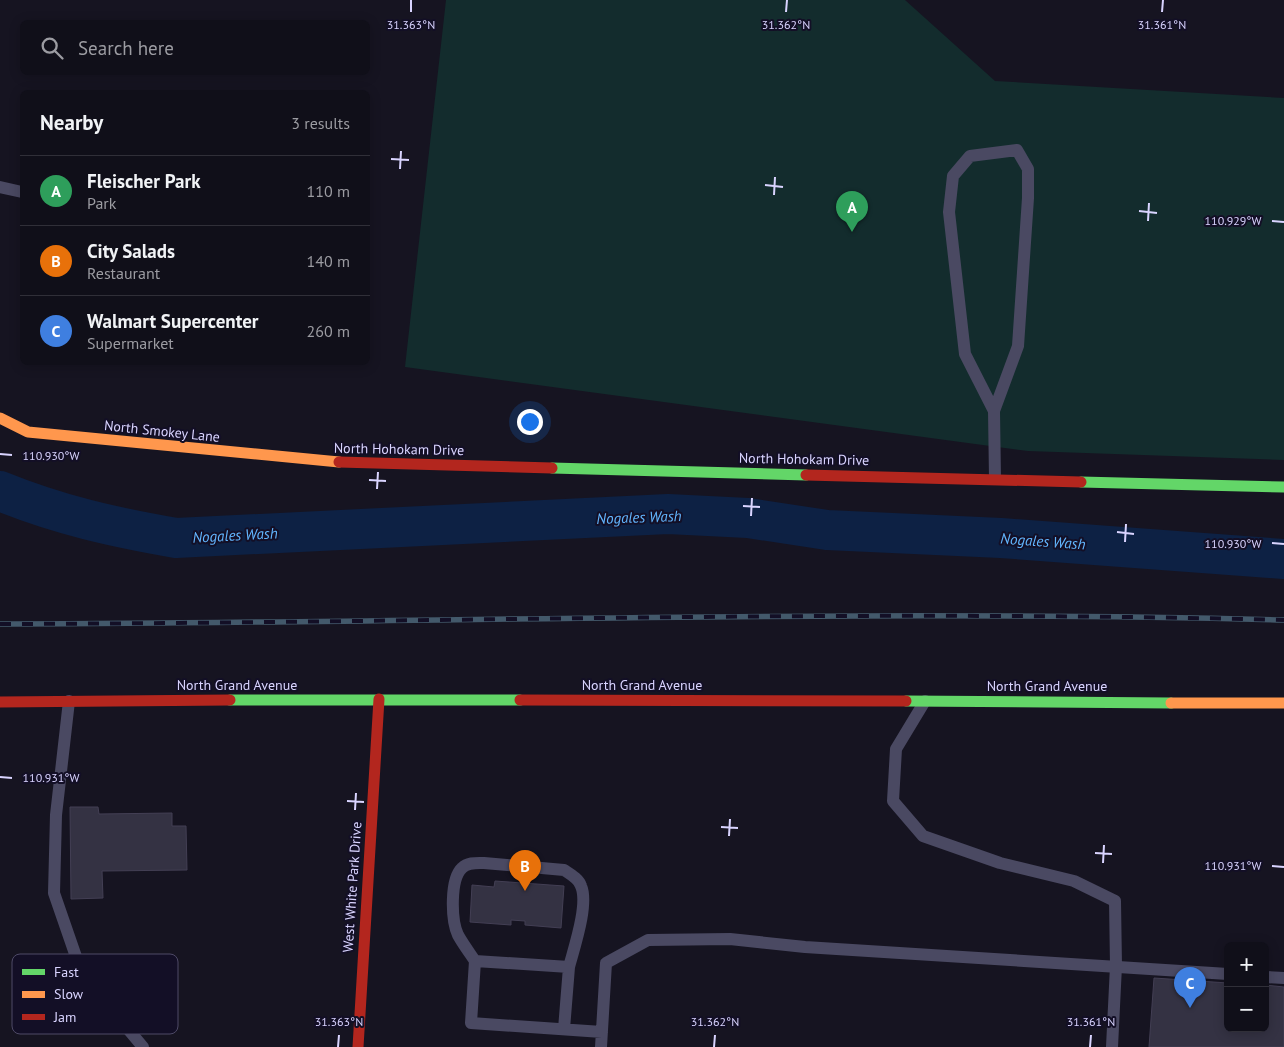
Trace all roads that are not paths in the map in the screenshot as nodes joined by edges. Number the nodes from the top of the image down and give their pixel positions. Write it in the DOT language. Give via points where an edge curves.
graph roads {
  1 [pos="0,187"];
  2 [pos="20,192"];
  3 [pos="994,411"];
  4 [pos="0,418"];
  5 [pos="324,462"];
  6 [pos="995,479"];
  7 [pos="1284,487"];
  8 [pos="379,699"];
  9 [pos="69,701"];
  10 [pos="925,701"];
  11 [pos="0,702"];
  12 [pos="1284,703"];
  13 [pos="75,954"];
  14 [pos="475,961"];
  15 [pos="1116,966"];
  16 [pos="569,967"];
  17 [pos="1224,974"];
  18 [pos="1269,977"];
  19 [pos="1284,978"];
  20 [pos="564,1029"];
  21 [pos="602,1032"];
  22 [pos="132,1034"];
  23 [pos="143,1047"];
  24 [pos="358,1047"];
  25 [pos="601,1047"];
  26 [pos="1112,1047"];
  1 -- 2 [label="lane"];
  3 -- 3 [label="lane" via="965,354 949,212 953,176 970,156 1017,150 1028,169 1018,346"];
  3 -- 6 [label="lane"];
  4 -- 5 [label="street, North Smokey Lane" via="28,432"];
  5 -- 6 [label="street, North Hohokam Drive"];
  6 -- 7 [label="street, North Hohokam Drive"];
  8 -- 9 [label="street, North Grand Avenue"];
  8 -- 10 [label="street, North Grand Avenue"];
  8 -- 24 [label="street, West White Park Drive"];
  9 -- 11 [label="street, North Grand Avenue"];
  9 -- 13 [label="lane" via="56,814 54,893"];
  10 -- 12 [label="street, North Grand Avenue"];
  10 -- 15 [label="lane" via="896,749 893,800 923,836 1000,864 1074,880 1115,901"];
  14 -- 16 [label="lane"];
  14 -- 16 [label="lane" via="457,934 453,902 456,876 463,867 484,862 564,870 572,874 581,886 582,900"];
  14 -- 20 [label="lane" via="471,1023"];
  15 -- 17 [label="lane"];
  15 -- 21 [label="lane" via="805,947 730,939 648,940 606,963"];
  15 -- 26 [label="lane"];
  16 -- 20 [label="lane"];
  18 -- 19 [label="lane"];
  20 -- 21 [label="lane"];
  21 -- 25 [label="lane"];
  22 -- 23 [label="lane"];
}
